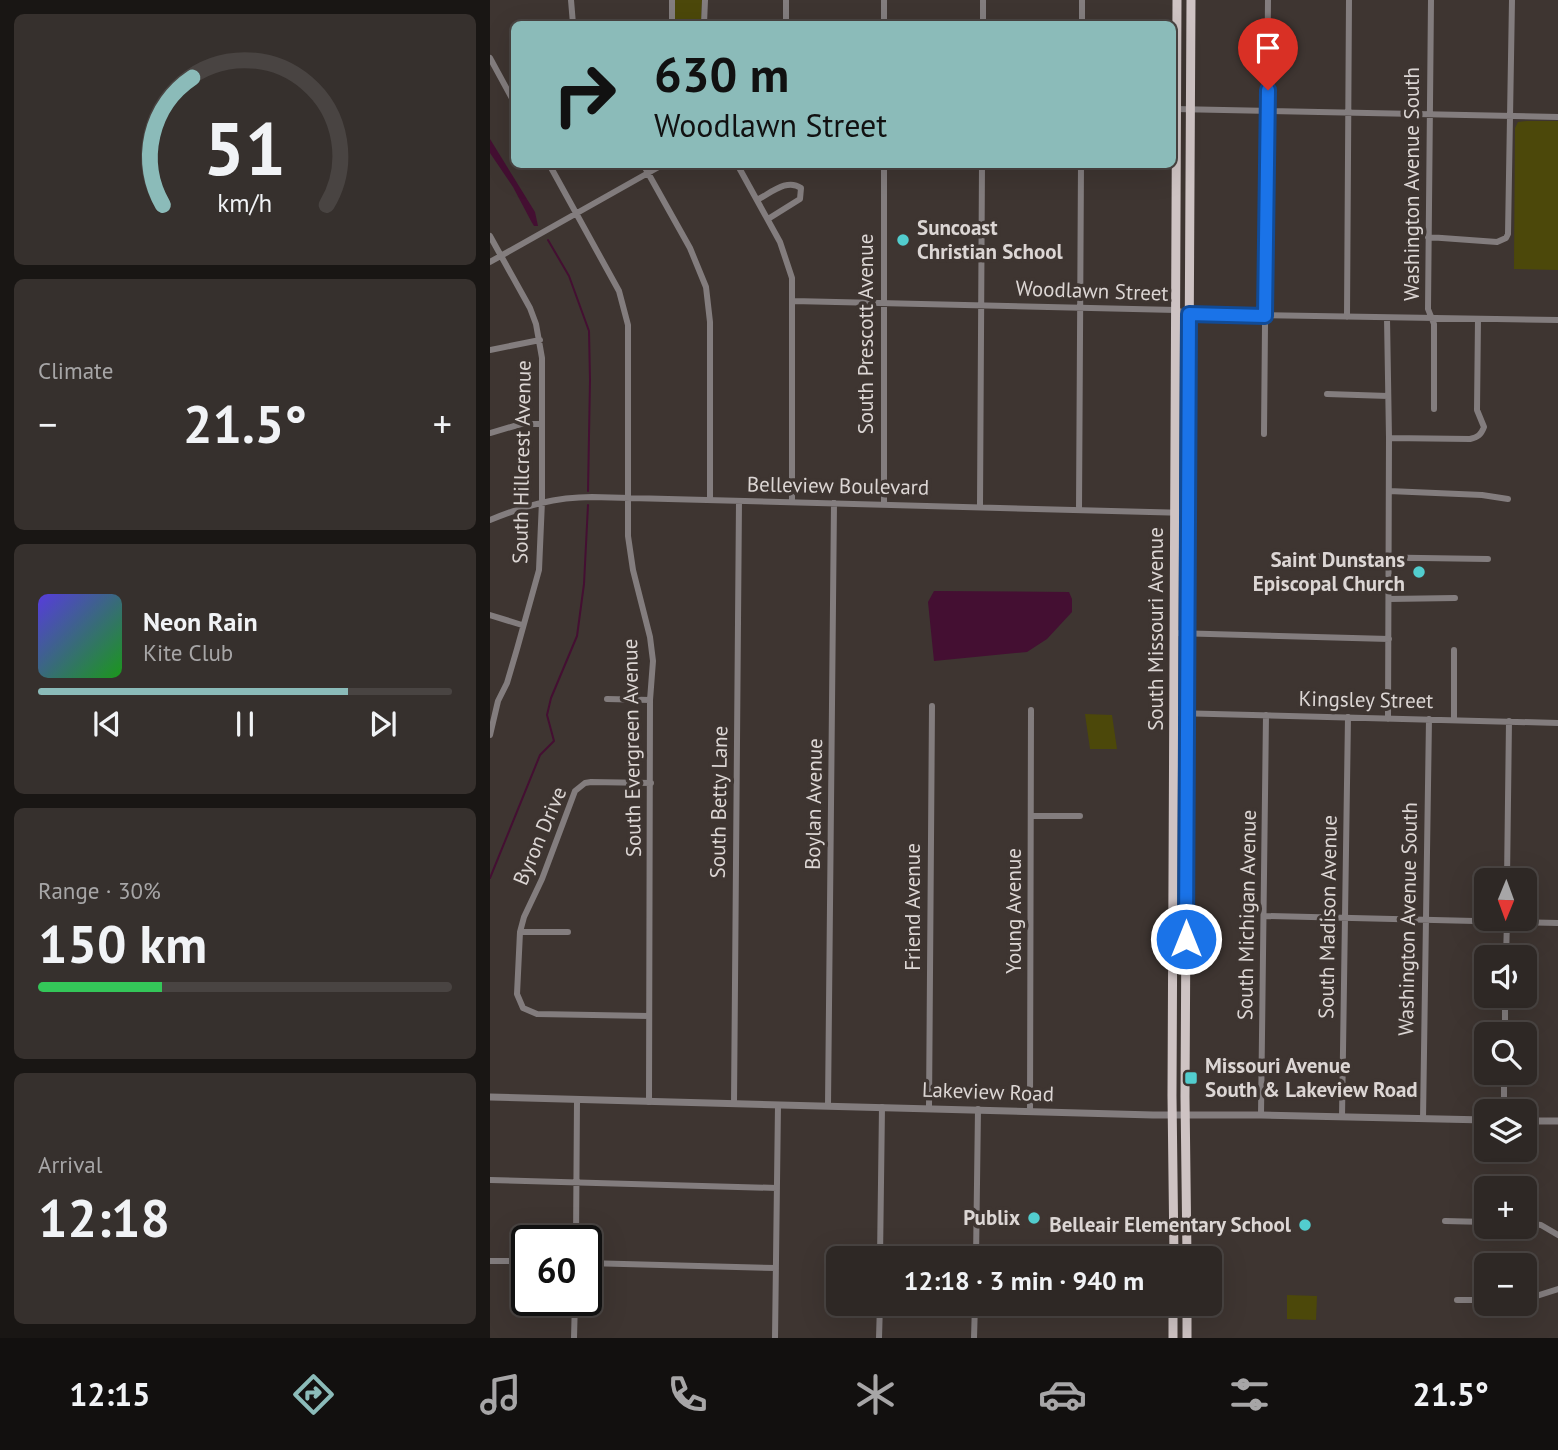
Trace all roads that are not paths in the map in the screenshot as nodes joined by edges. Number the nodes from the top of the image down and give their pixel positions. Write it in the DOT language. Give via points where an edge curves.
graph roads {
  1 [pos="570,0"];
  2 [pos="672,0"];
  3 [pos="705,0"];
  4 [pos="786,0"];
  5 [pos="884,0"];
  6 [pos="983,0"];
  7 [pos="1082,0"];
  8 [pos="1177,0"];
  9 [pos="1191,0"];
  10 [pos="1268,0"];
  11 [pos="1349,0"];
  12 [pos="1431,0"];
  13 [pos="1512,0"];
  14 [pos="573,21"];
  15 [pos="671,21"];
  16 [pos="704,21"];
  17 [pos="786,21"];
  18 [pos="884,21"];
  19 [pos="983,21"];
  20 [pos="1082,21"];
  21 [pos="1176,54"];
  22 [pos="490,58"];
  23 [pos="511,96"];
  24 [pos="1176,109"];
  25 [pos="1191,111"];
  26 [pos="1267,113"];
  27 [pos="1348,114"];
  28 [pos="1429,115"];
  29 [pos="1511,117"];
  30 [pos="1558,117"];
  31 [pos="551,168"];
  32 [pos="645,168"];
  33 [pos="656,168"];
  34 [pos="739,168"];
  35 [pos="884,168"];
  36 [pos="982,168"];
  37 [pos="1081,168"];
  38 [pos="1175,168"];
  39 [pos="647,173"];
  40 [pos="758,201"];
  41 [pos="576,213"];
  42 [pos="768,219"];
  43 [pos="490,236"];
  44 [pos="1428,237"];
  45 [pos="501,256"];
  46 [pos="490,262"];
  47 [pos="793,301"];
  48 [pos="884,303"];
  49 [pos="981,306"];
  50 [pos="1080,308"];
  51 [pos="1176,310"];
  52 [pos="1189,314"];
  53 [pos="1265,316"];
  54 [pos="1347,317"];
  55 [pos="1387,318"];
  56 [pos="1432,318"];
  57 [pos="1478,319"];
  58 [pos="1558,320"];
  59 [pos="540,340"];
  60 [pos="490,350"];
  61 [pos="1327,394"];
  62 [pos="1388,396"];
  63 [pos="1434,409"];
  64 [pos="542,424"];
  65 [pos="490,432"];
  66 [pos="1264,434"];
  67 [pos="1390,438"];
  68 [pos="1389,491"];
  69 [pos="628,498"];
  70 [pos="1508,499"];
  71 [pos="710,500"];
  72 [pos="739,500"];
  73 [pos="542,501"];
  74 [pos="792,502"];
  75 [pos="834,503"];
  76 [pos="884,504"];
  77 [pos="980,507"];
  78 [pos="1079,510"];
  79 [pos="1174,512"];
  80 [pos="1188,513"];
  81 [pos="490,520"];
  82 [pos="1289,556"];
  83 [pos="1389,558"];
  84 [pos="1488,559"];
  85 [pos="1455,598"];
  86 [pos="1388,599"];
  87 [pos="490,615"];
  88 [pos="522,625"];
  89 [pos="1174,633"];
  90 [pos="1188,633"];
  91 [pos="1389,639"];
  92 [pos="1454,650"];
  93 [pos="490,698"];
  94 [pos="607,699"];
  95 [pos="650,700"];
  96 [pos="498,701"];
  97 [pos="932,706"];
  98 [pos="1031,710"];
  99 [pos="1174,713"];
  100 [pos="1187,713"];
  101 [pos="1266,715"];
  102 [pos="1348,717"];
  103 [pos="1388,719"];
  104 [pos="1429,719"];
  105 [pos="1454,720"];
  106 [pos="1509,721"];
  107 [pos="1558,723"];
  108 [pos="490,735"];
  109 [pos="651,783"];
  110 [pos="1032,816"];
  111 [pos="1080,816"];
  112 [pos="1507,868"];
  113 [pos="1265,916"];
  114 [pos="1345,918"];
  115 [pos="1426,920"];
  116 [pos="1474,920"];
  117 [pos="1537,922"];
  118 [pos="1558,923"];
  119 [pos="520,932"];
  120 [pos="568,932"];
  121 [pos="649,1016"];
  122 [pos="490,1097"];
  123 [pos="577,1100"];
  124 [pos="649,1102"];
  125 [pos="734,1104"];
  126 [pos="778,1105"];
  127 [pos="828,1106"];
  128 [pos="882,1107"];
  129 [pos="929,1108"];
  130 [pos="978,1109"];
  131 [pos="1030,1111"];
  132 [pos="1172,1115"];
  133 [pos="1186,1115"];
  134 [pos="1261,1115"];
  135 [pos="1342,1116"];
  136 [pos="1423,1119"];
  137 [pos="1474,1120"];
  138 [pos="1537,1121"];
  139 [pos="1558,1121"];
  140 [pos="490,1180"];
  141 [pos="576,1182"];
  142 [pos="777,1188"];
  143 [pos="1445,1221"];
  144 [pos="1474,1222"];
  145 [pos="576,1225"];
  146 [pos="1537,1225"];
  147 [pos="1558,1235"];
  148 [pos="880,1246"];
  149 [pos="976,1246"];
  150 [pos="1174,1246"];
  151 [pos="1187,1246"];
  152 [pos="490,1261"];
  153 [pos="511,1261"];
  154 [pos="602,1263"];
  155 [pos="776,1268"];
  156 [pos="1558,1289"];
  157 [pos="1537,1296"];
  158 [pos="1457,1300"];
  159 [pos="1474,1300"];
  160 [pos="575,1316"];
  161 [pos="880,1316"];
  162 [pos="975,1316"];
  163 [pos="1173,1316"];
  164 [pos="1187,1316"];
  165 [pos="574,1338"];
  166 [pos="775,1338"];
  167 [pos="879,1338"];
  168 [pos="975,1338"];
  169 [pos="1173,1338"];
  170 [pos="1187,1338"];
  1 -- 14 [label="street"];
  2 -- 15 [label="street"];
  3 -- 16 [label="street"];
  4 -- 17 [label="street"];
  5 -- 18 [label="street"];
  6 -- 19 [label="street"];
  7 -- 20 [label="street"];
  8 -- 21 [label="main road, South Missouri Avenue"];
  9 -- 25 [label="main road, South Missouri Avenue"];
  10 -- 26 [label="street"];
  11 -- 27 [label="street"];
  12 -- 28 [label="street, Washington Avenue South"];
  13 -- 29 [label="street"];
  22 -- 23 [label="street"];
  24 -- 25 [label="street"];
  25 -- 26 [label="street"];
  25 -- 52 [label="main road, South Missouri Avenue"];
  26 -- 27 [label="street"];
  26 -- 53 [label="street"];
  27 -- 28 [label="street"];
  27 -- 54 [label="street"];
  28 -- 29 [label="street"];
  28 -- 44 [label="street, Washington Avenue South"];
  29 -- 30 [label="street"];
  29 -- 44 [label="street" via="1506,238 1497,242"];
  31 -- 41 [label="street, South Evergreen Avenue"];
  32 -- 39 [label="street"];
  33 -- 39 [label="street"];
  34 -- 40 [label="street"];
  35 -- 48 [label="street, South Prescott Avenue"];
  36 -- 49 [label="street"];
  37 -- 50 [label="street"];
  38 -- 51 [label="main road, South Missouri Avenue"];
  39 -- 41 [label="street"];
  39 -- 71 [label="street" via="690,248 706,287"];
  40 -- 42 [label="street"];
  40 -- 42 [label="street" via="787,184 801,188 800,199"];
  41 -- 45 [label="street"];
  41 -- 69 [label="street, South Evergreen Avenue" via="619,291 628,325"];
  42 -- 47 [label="street" via="787,261"];
  43 -- 45 [label="street, South Hillcrest Avenue"];
  44 -- 56 [label="street, Washington Avenue South" via="1428,309"];
  45 -- 46 [label="street"];
  45 -- 59 [label="street, South Hillcrest Avenue" via="530,308"];
  47 -- 48 [label="street, Woodlawn Street"];
  47 -- 74 [label="street"];
  48 -- 49 [label="street, Woodlawn Street"];
  48 -- 76 [label="street, South Prescott Avenue"];
  49 -- 50 [label="street, Woodlawn Street"];
  49 -- 77 [label="street"];
  50 -- 51 [label="street, Woodlawn Street"];
  50 -- 78 [label="street"];
  51 -- 52 [label="street, Woodlawn Street"];
  51 -- 79 [label="main road, South Missouri Avenue"];
  52 -- 53 [label="street, Woodlawn Street"];
  52 -- 80 [label="main road, South Missouri Avenue"];
  53 -- 54 [label="street, Woodlawn Street"];
  53 -- 66 [label="street"];
  54 -- 55 [label="street, Woodlawn Street"];
  55 -- 56 [label="street, Woodlawn Street"];
  55 -- 62 [label="street"];
  56 -- 57 [label="street, Woodlawn Street"];
  56 -- 63 [label="street, Washington Avenue South"];
  57 -- 58 [label="street, Woodlawn Street"];
  57 -- 67 [label="street" via="1477,410 1484,427 1477,437"];
  59 -- 60 [label="street"];
  59 -- 64 [label="street, South Hillcrest Avenue"];
  61 -- 62 [label="street"];
  62 -- 67 [label="street"];
  64 -- 65 [label="street"];
  64 -- 73 [label="street, South Hillcrest Avenue"];
  67 -- 68 [label="street"];
  68 -- 70 [label="street"];
  68 -- 83 [label="street"];
  69 -- 71 [label="street, Belleview Boulevard"];
  69 -- 73 [label="street, Belleview Boulevard"];
  69 -- 95 [label="street, South Evergreen Avenue" via="633,570 653,661"];
  71 -- 72 [label="street, Belleview Boulevard"];
  72 -- 74 [label="street, Belleview Boulevard"];
  72 -- 125 [label="street, South Betty Lane"];
  73 -- 81 [label="street, Belleview Boulevard"];
  73 -- 88 [label="street, South Hillcrest Avenue" via="538,570"];
  74 -- 75 [label="street, Belleview Boulevard"];
  75 -- 76 [label="street, Belleview Boulevard"];
  75 -- 127 [label="street, Boylan Avenue"];
  76 -- 77 [label="street, Belleview Boulevard"];
  77 -- 78 [label="street, Belleview Boulevard"];
  78 -- 79 [label="street, Belleview Boulevard"];
  79 -- 80 [label="street, Belleview Boulevard"];
  79 -- 89 [label="main road, South Missouri Avenue"];
  80 -- 90 [label="main road, South Missouri Avenue"];
  82 -- 83 [label="street"];
  83 -- 84 [label="street"];
  83 -- 86 [label="street"];
  85 -- 86 [label="street"];
  86 -- 91 [label="street"];
  87 -- 88 [label="street"];
  88 -- 96 [label="street, South Hillcrest Avenue"];
  89 -- 90 [label="street"];
  89 -- 99 [label="main road, South Missouri Avenue"];
  90 -- 91 [label="street"];
  90 -- 100 [label="main road, South Missouri Avenue"];
  91 -- 103 [label="street"];
  92 -- 105 [label="street"];
  93 -- 96 [label="street"];
  94 -- 95 [label="street"];
  95 -- 109 [label="street, South Evergreen Avenue"];
  96 -- 108 [label="street, South Hillcrest Avenue"];
  97 -- 129 [label="street, Friend Avenue"];
  98 -- 110 [label="street, Young Avenue"];
  99 -- 100 [label="street, Kingsley Street"];
  99 -- 132 [label="main road, South Missouri Avenue"];
  100 -- 101 [label="street, Kingsley Street"];
  100 -- 133 [label="main road, South Missouri Avenue"];
  101 -- 102 [label="street, Kingsley Street"];
  101 -- 113 [label="street, South Michigan Avenue"];
  102 -- 103 [label="street, Kingsley Street"];
  102 -- 114 [label="street, South Madison Avenue"];
  103 -- 104 [label="street, Kingsley Street"];
  104 -- 105 [label="street, Kingsley Street"];
  104 -- 115 [label="street, Washington Avenue South"];
  105 -- 106 [label="street, Kingsley Street"];
  106 -- 107 [label="street, Kingsley Street"];
  106 -- 112 [label="street"];
  109 -- 119 [label="street, Byron Drive" via="592,782 575,791"];
  109 -- 121 [label="street, South Evergreen Avenue"];
  110 -- 111 [label="street"];
  110 -- 131 [label="street, Young Avenue"];
  113 -- 114 [label="street"];
  113 -- 134 [label="street, South Michigan Avenue"];
  114 -- 115 [label="street"];
  114 -- 135 [label="street, South Madison Avenue"];
  115 -- 116 [label="street"];
  115 -- 136 [label="street, Washington Avenue South"];
  117 -- 118 [label="street"];
  119 -- 120 [label="street"];
  119 -- 121 [label="street, Byron Drive" via="517,994 528,1012"];
  121 -- 124 [label="street, South Evergreen Avenue"];
  122 -- 123 [label="street, Lakeview Road"];
  123 -- 124 [label="street, Lakeview Road"];
  123 -- 141 [label="street"];
  124 -- 125 [label="street, Lakeview Road"];
  125 -- 126 [label="street, Lakeview Road"];
  126 -- 127 [label="street, Lakeview Road"];
  126 -- 142 [label="street"];
  127 -- 128 [label="street, Lakeview Road"];
  128 -- 129 [label="street, Lakeview Road"];
  128 -- 148 [label="street"];
  129 -- 130 [label="street, Lakeview Road"];
  130 -- 131 [label="street, Lakeview Road"];
  130 -- 149 [label="street"];
  131 -- 132 [label="street, Lakeview Road"];
  132 -- 133 [label="street, Lakeview Road"];
  132 -- 150 [label="main road, South Missouri Avenue"];
  133 -- 134 [label="street, Lakeview Road"];
  133 -- 151 [label="main road, South Missouri Avenue"];
  134 -- 135 [label="street, Lakeview Road"];
  135 -- 136 [label="street, Lakeview Road"];
  136 -- 137 [label="street, Lakeview Road"];
  138 -- 139 [label="street"];
  140 -- 141 [label="street"];
  141 -- 142 [label="street"];
  141 -- 145 [label="street"];
  142 -- 155 [label="street"];
  143 -- 144 [label="street"];
  146 -- 147 [label="street"];
  152 -- 153 [label="street"];
  154 -- 155 [label="street"];
  155 -- 166 [label="street"];
  156 -- 157 [label="street"];
  158 -- 159 [label="street"];
  160 -- 165 [label="street"];
  161 -- 167 [label="street"];
  162 -- 168 [label="street"];
  163 -- 169 [label="main road"];
  164 -- 170 [label="main road"];
}
